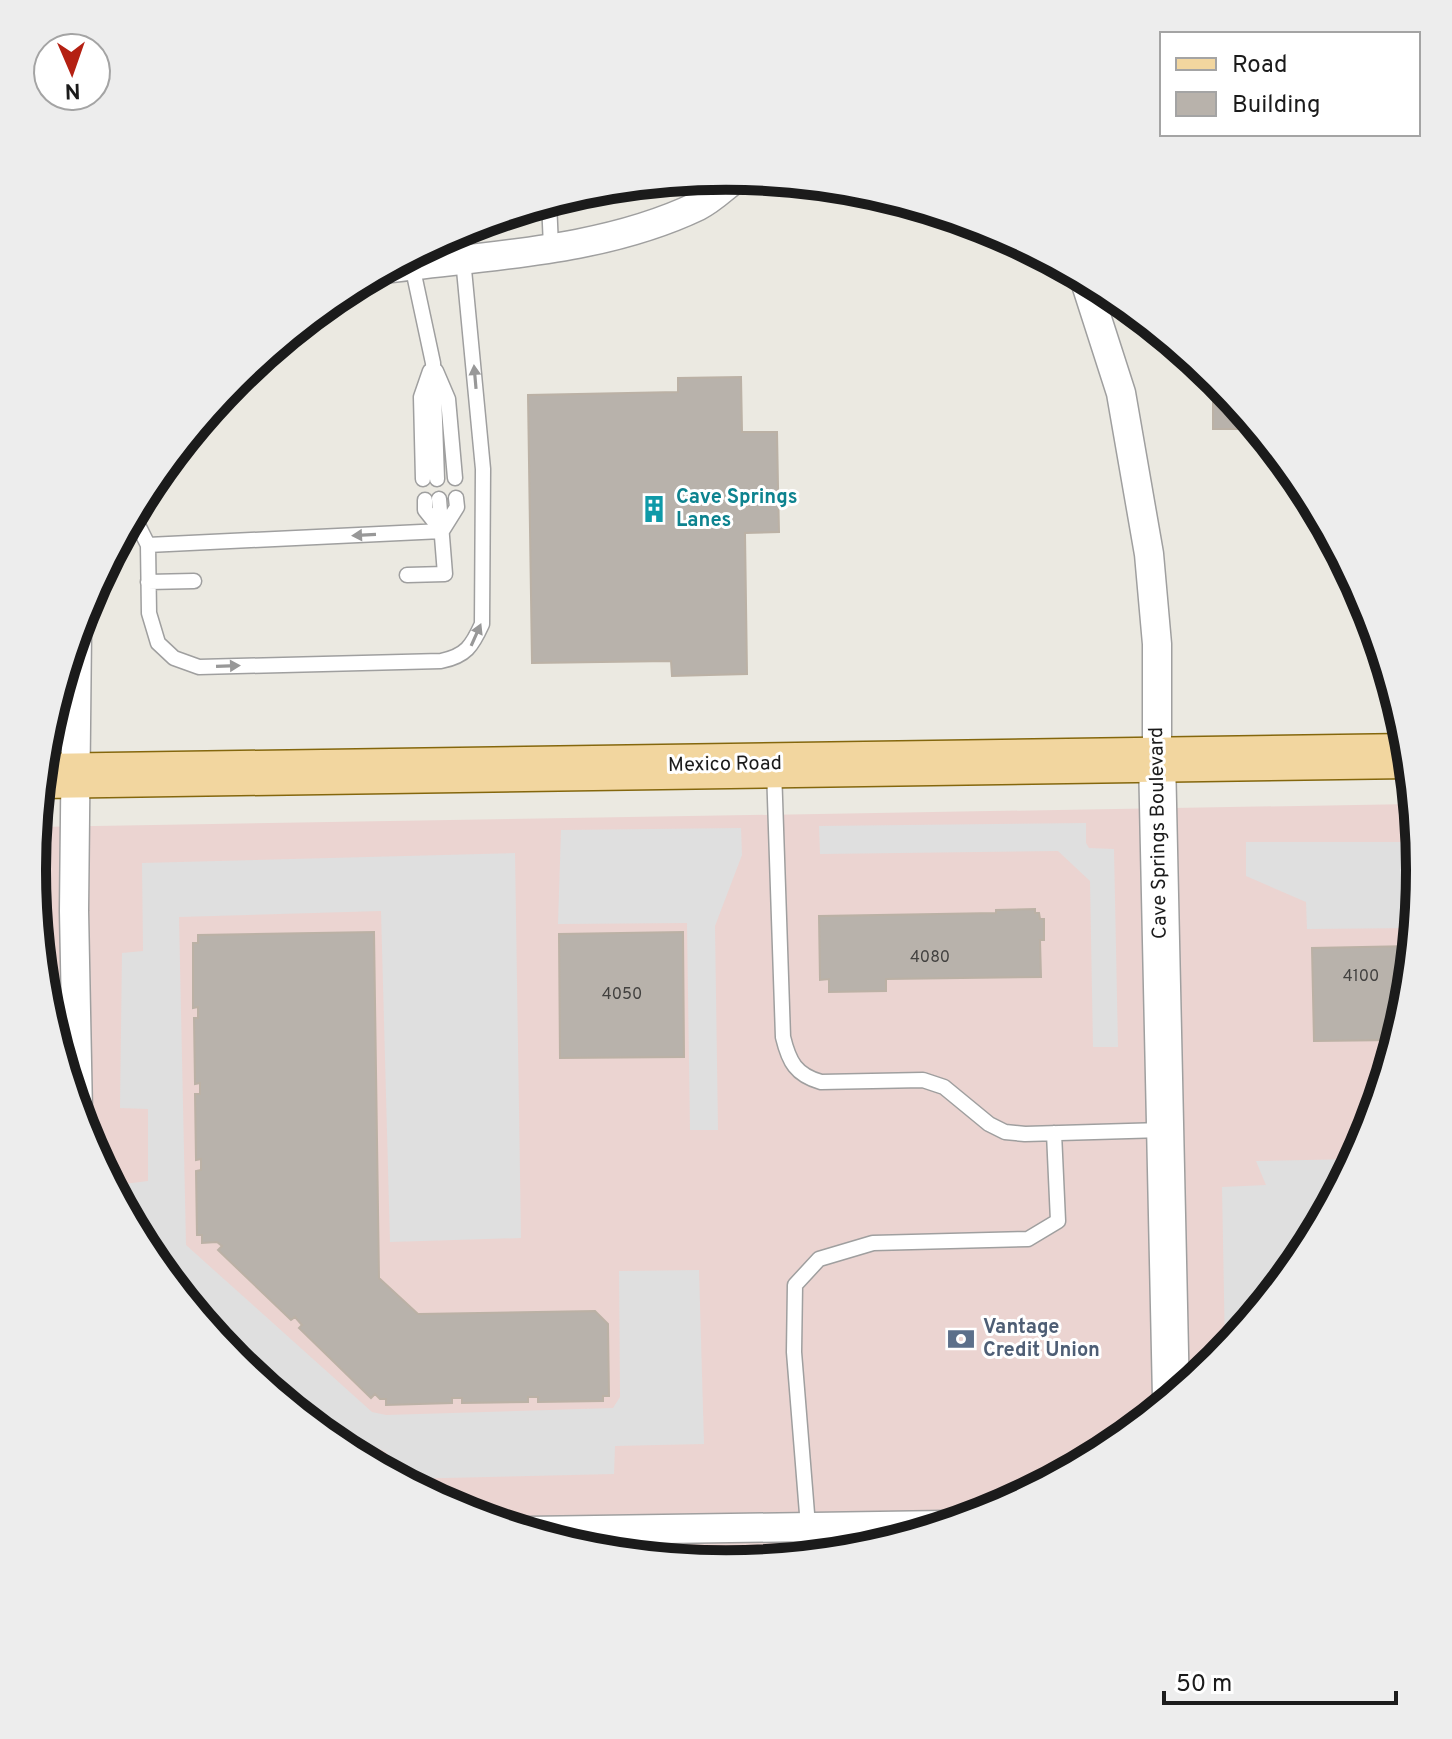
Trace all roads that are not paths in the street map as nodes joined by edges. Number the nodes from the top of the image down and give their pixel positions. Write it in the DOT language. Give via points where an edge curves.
graph roads {
  1 [pos="720,190"];
  2 [pos="550,213"];
  3 [pos="551,247"];
  4 [pos="463,259"];
  5 [pos="416,265"];
  6 [pos="401,273"];
  7 [pos="1092,297"];
  8 [pos="433,363"];
  9 [pos="455,478"];
  10 [pos="430,479"];
  11 [pos="456,498"];
  12 [pos="432,500"];
  13 [pos="139,526"];
  14 [pos="442,531"];
  15 [pos="148,545"];
  16 [pos="407,575"];
  17 [pos="194,581"];
  18 [pos="148,582"];
  19 [pos="68,697"];
  20 [pos="1396,756"];
  21 [pos="1157,758"];
  22 [pos="773,764"];
  23 [pos="58,776"];
  24 [pos="77,1072"];
  25 [pos="1165,1130"];
  26 [pos="1054,1133"];
  27 [pos="1171,1384"];
  28 [pos="904,1525"];
  29 [pos="808,1526"];
  30 [pos="568,1530"];
  1 -- 3 [label="street" via="700,205 639,229"];
  2 -- 3 [label="lane"];
  3 -- 4 [label="street"];
  4 -- 5 [label="street"];
  18 -- 4 [label="lane, one-way" via="149,613 158,643 174,658 199,667 441,661 472,647 482,624 483,469"];
  6 -- 8 [label="lane"];
  7 -- 21 [label="street, Cave Springs Boulevard" via="1121,393 1149,554 1157,644"];
  8 -- 9 [label="lane" via="448,399"];
  8 -- 10 [label="lane"];
  11 -- 14 [label="lane" via="457,507"];
  12 -- 14 [label="lane" via="425,510"];
  13 -- 15 [label="lane"];
  14 -- 15 [label="lane, one-way"];
  14 -- 16 [label="lane" via="445,574"];
  15 -- 18 [label="lane"];
  17 -- 18 [label="lane"];
  19 -- 23 [label="street"];
  20 -- 21 [label="main road, Mexico Road"];
  21 -- 22 [label="main road, Mexico Road"];
  21 -- 25 [label="street, Cave Springs Boulevard"];
  22 -- 23 [label="main road, Mexico Road"];
  22 -- 26 [label="lane" via="783,1037 796,1070 821,1082 923,1080 944,1087 1005,1132"];
  23 -- 24 [label="street" via="74,911"];
  25 -- 26 [label="lane"];
  25 -- 27 [label="street, Cave Springs Boulevard"];
  26 -- 29 [label="lane" via="1058,1221 1028,1239 873,1243 819,1259 795,1285 794,1352"];
  28 -- 29 [label="street"];
  29 -- 30 [label="street"];
}
